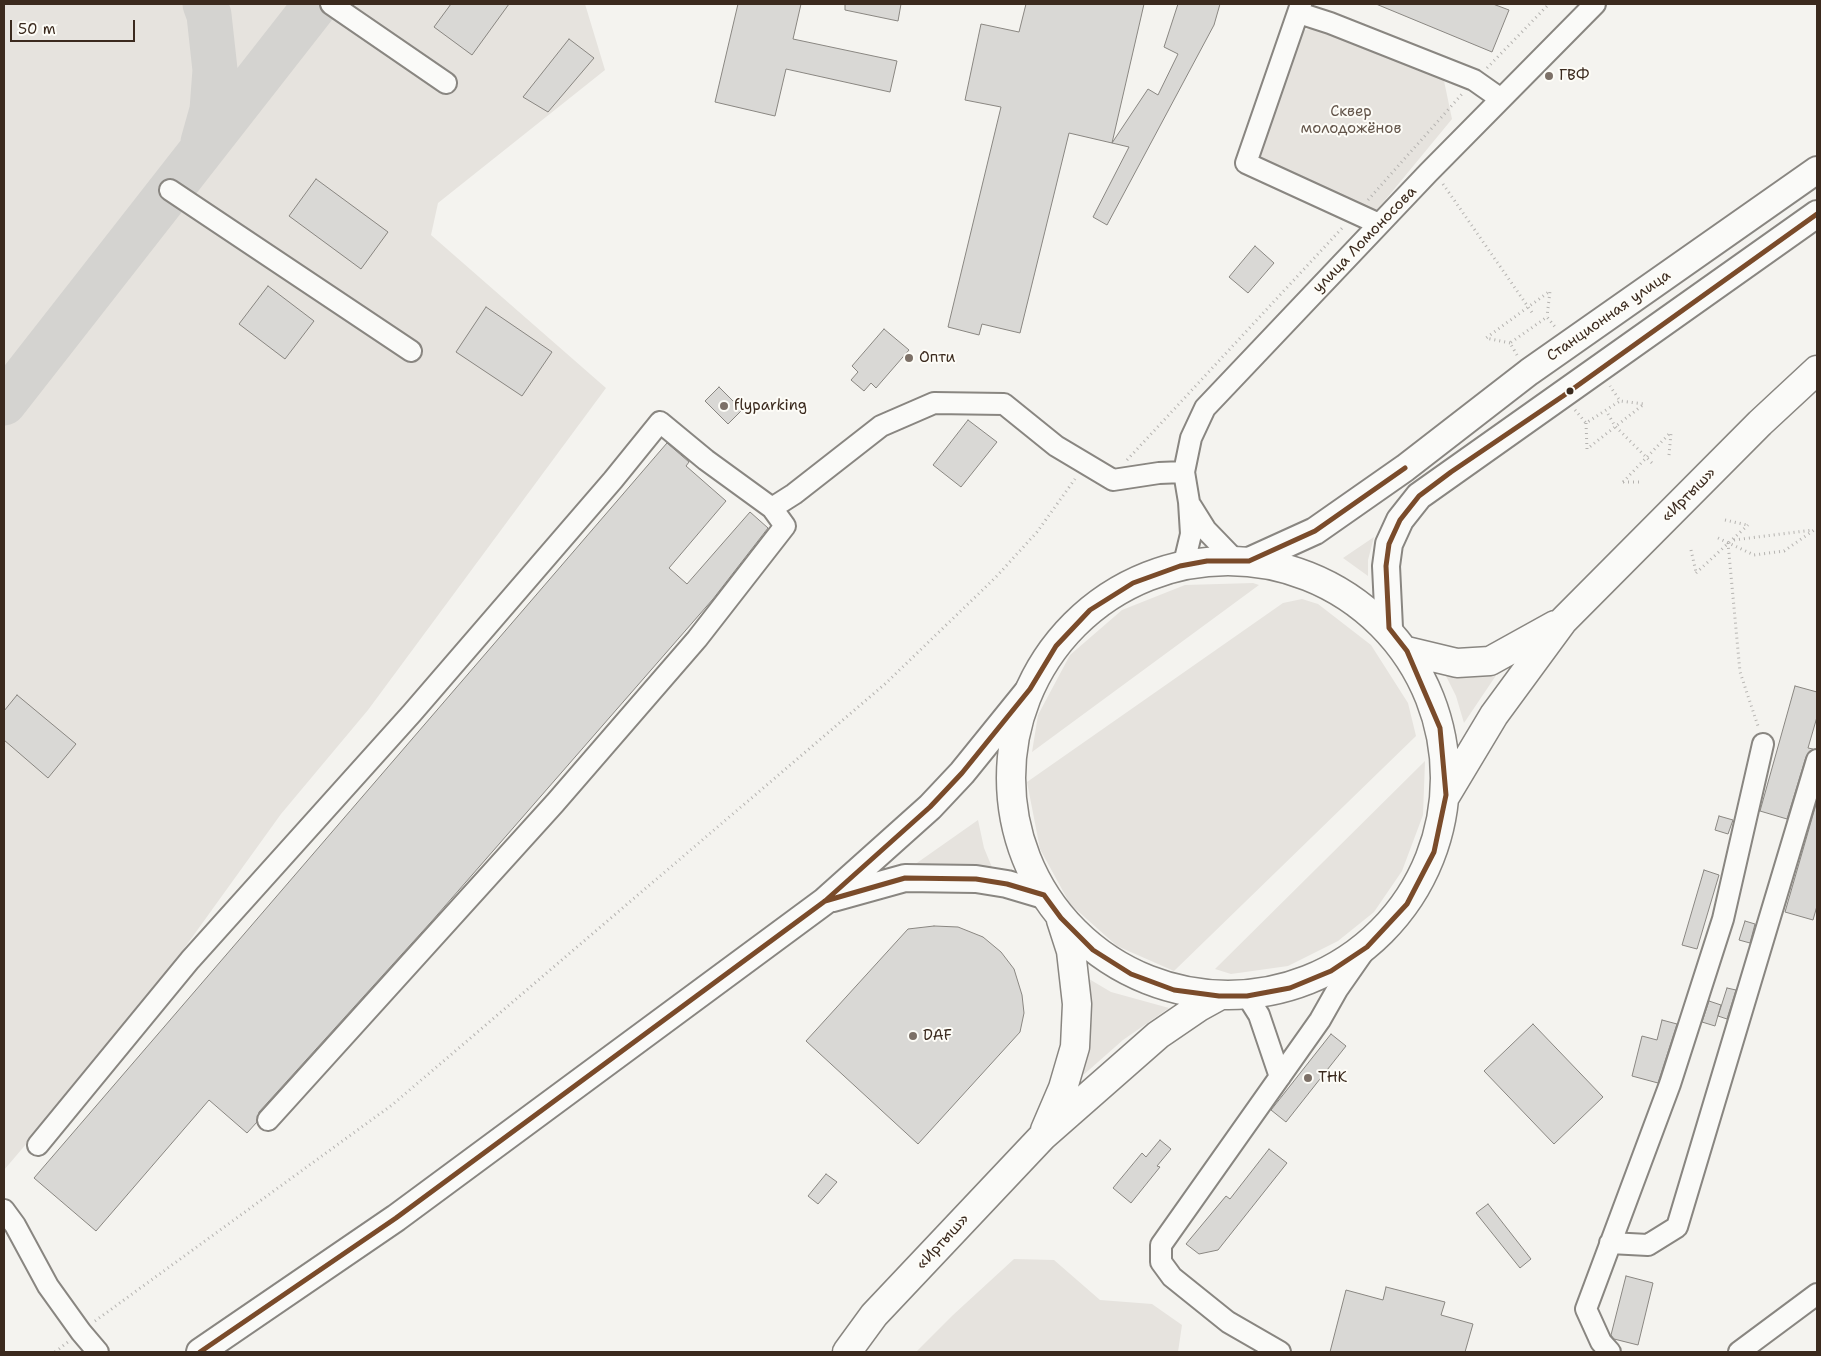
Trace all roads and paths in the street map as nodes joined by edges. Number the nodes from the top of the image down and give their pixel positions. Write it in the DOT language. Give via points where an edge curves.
graph roads {
  1 [pos="331,4"];
  2 [pos="1549,4"];
  3 [pos="1582,8"];
  4 [pos="1300,9"];
  5 [pos="1474,80"];
  6 [pos="446,83"];
  7 [pos="1501,99"];
  8 [pos="1817,170"];
  9 [pos="1439,178"];
  10 [pos="170,190"];
  11 [pos="1356,213"];
  12 [pos="1817,214"];
  13 [pos="1379,224"];
  14 [pos="1527,307"];
  15 [pos="1533,314"];
  16 [pos="1547,317"];
  17 [pos="1510,343"];
  18 [pos="1570,343"];
  19 [pos="411,351"];
  20 [pos="1599,369"];
  21 [pos="1817,370"];
  22 [pos="1529,372"];
  23 [pos="1563,396"];
  24 [pos="1620,400"];
  25 [pos="1608,414"];
  26 [pos="1586,423"];
  27 [pos="1616,426"];
  28 [pos="1669,455"];
  29 [pos="1647,457"];
  30 [pos="1086,464"];
  31 [pos="1653,464"];
  32 [pos="1122,465"];
  33 [pos="1184,472"];
  34 [pos="1642,482"];
  35 [pos="1189,502"];
  36 [pos="772,508"];
  37 [pos="1725,520"];
  38 [pos="1816,529"];
  39 [pos="1718,538"];
  40 [pos="1734,540"];
  41 [pos="1728,543"];
  42 [pos="1691,550"];
  43 [pos="1242,561"];
  44 [pos="1180,566"];
  45 [pos="1563,621"];
  46 [pos="1389,628"];
  47 [pos="1407,651"];
  48 [pos="1030,689"];
  49 [pos="1763,744"];
  50 [pos="1817,760"];
  51 [pos="1446,795"];
  52 [pos="1044,895"];
  53 [pos="825,901"];
  54 [pos="1061,918"];
  55 [pos="1367,947"];
  56 [pos="1219,996"];
  57 [pos="1247,996"];
  58 [pos="1280,1077"];
  59 [pos="268,1120"];
  60 [pos="1042,1136"];
  61 [pos="38,1145"];
  62 [pos="4,1210"];
  63 [pos="1610,1243"];
  64 [pos="1817,1294"];
  65 [pos="81,1332"];
  66 [pos="54,1352"];
  67 [pos="98,1352"];
  68 [pos="200,1352"];
  69 [pos="847,1352"];
  70 [pos="1280,1352"];
  71 [pos="1610,1352"];
  72 [pos="1739,1352"];
  1 -- 6 [label="street"];
  2 -- 5 [label="path"];
  3 -- 7 [label="street, улица Ломоносова"];
  4 -- 5 [label="street"];
  4 -- 11 [label="street" via="1246,163"];
  5 -- 7 [label="street"];
  5 -- 11 [label="path"];
  7 -- 13 [label="street, улица Ломоносова"];
  8 -- 18 [label="main road, Станционная улица"];
  9 -- 14 [label="path"];
  10 -- 19 [label="street"];
  11 -- 13 [label="street"];
  11 -- 32 [label="path"];
  12 -- 20 [label="main road"];
  13 -- 33 [label="street, улица Ломоносова" via="1205,408 1191,438"];
  14 -- 15 [label="path"];
  14 -- 16 [label="path" via="1550,291"];
  14 -- 17 [label="path" via="1486,338"];
  16 -- 17 [label="path"];
  16 -- 18 [label="path"];
  17 -- 22 [label="path"];
  18 -- 22 [label="main road, Станционная улица"];
  20 -- 23 [label="main road"];
  20 -- 24 [label="path"];
  21 -- 45 [label="highway, «Иртыш»"];
  22 -- 43 [label="main road, Станционная улица" via="1405,468 1315,531"];
  23 -- 26 [label="path"];
  23 -- 46 [label="main road" via="1419,496 1400,520 1389,544 1386,566"];
  24 -- 26 [label="path"];
  24 -- 27 [label="path" via="1644,404"];
  25 -- 27 [label="path"];
  26 -- 27 [label="path" via="1586,449"];
  27 -- 29 [label="path"];
  28 -- 29 [label="path" via="1671,432"];
  29 -- 31 [label="path"];
  29 -- 34 [label="path" via="1624,482"];
  30 -- 33 [label="street" via="1113,480"];
  30 -- 36 [label="street" via="1056,446 1004,404 934,403 881,426"];
  30 -- 65 [label="path" via="1037,532 996,577 885,684 392,1105"];
  33 -- 35 [label="street, улица Ломоносова"];
  35 -- 43 [label="street" via="1206,530"];
  35 -- 44 [label="street, улица Ломоносова" via="1191,534"];
  36 -- 59 [label="street" via="785,526 697,639 555,803"];
  36 -- 61 [label="street" via="660,422 412,713 190,960"];
  37 -- 40 [label="path" via="1748,525"];
  38 -- 40 [label="path"];
  38 -- 41 [label="path" via="1784,551 1754,555"];
  39 -- 41 [label="path"];
  40 -- 41 [label="path"];
  41 -- 42 [label="path" via="1696,573"];
  41 -- 49 [label="path" via="1740,672"];
  43 -- 44 [label="highway"];
  43 -- 46 [label="highway" via="1292,570 1332,586"];
  44 -- 48 [label="highway" via="1133,582 1090,610 1056,646"];
  45 -- 47 [label="highway" via="1490,661 1457,663"];
  45 -- 51 [label="highway" via="1494,715"];
  46 -- 47 [label="highway"];
  47 -- 51 [label="highway" via="1440,728"];
  48 -- 52 [label="highway" via="1014,741 1011,794 1022,846"];
  48 -- 53 [label="main road" via="930,808"];
  49 -- 63 [label="street" via="1723,919 1670,1084"];
  50 -- 63 [label="street" via="1677,1227 1648,1245"];
  51 -- 55 [label="highway" via="1434,852 1407,904"];
  52 -- 53 [label="main road" via="976,879 905,878"];
  52 -- 54 [label="highway"];
  53 -- 68 [label="main road" via="396,1218"];
  54 -- 56 [label="highway" via="1093,950 1131,974 1174,990"];
  54 -- 60 [label="highway" via="1071,951 1077,1004 1075,1047 1063,1088"];
  55 -- 57 [label="highway" via="1331,971 1290,988"];
  55 -- 58 [label="street"];
  56 -- 57 [label="highway"];
  56 -- 60 [label="highway" via="1158,1035"];
  57 -- 58 [label="street" via="1260,1016"];
  58 -- 70 [label="street" via="1161,1245 1160,1262 1172,1277 1228,1322"];
  60 -- 69 [label="highway, «Иртыш»" via="874,1315"];
  62 -- 65 [label="street" via="48,1286"];
  63 -- 71 [label="street" via="1586,1309 1601,1342"];
  64 -- 72 [label="street"];
  65 -- 66 [label="path"];
  65 -- 67 [label="street"];
}
